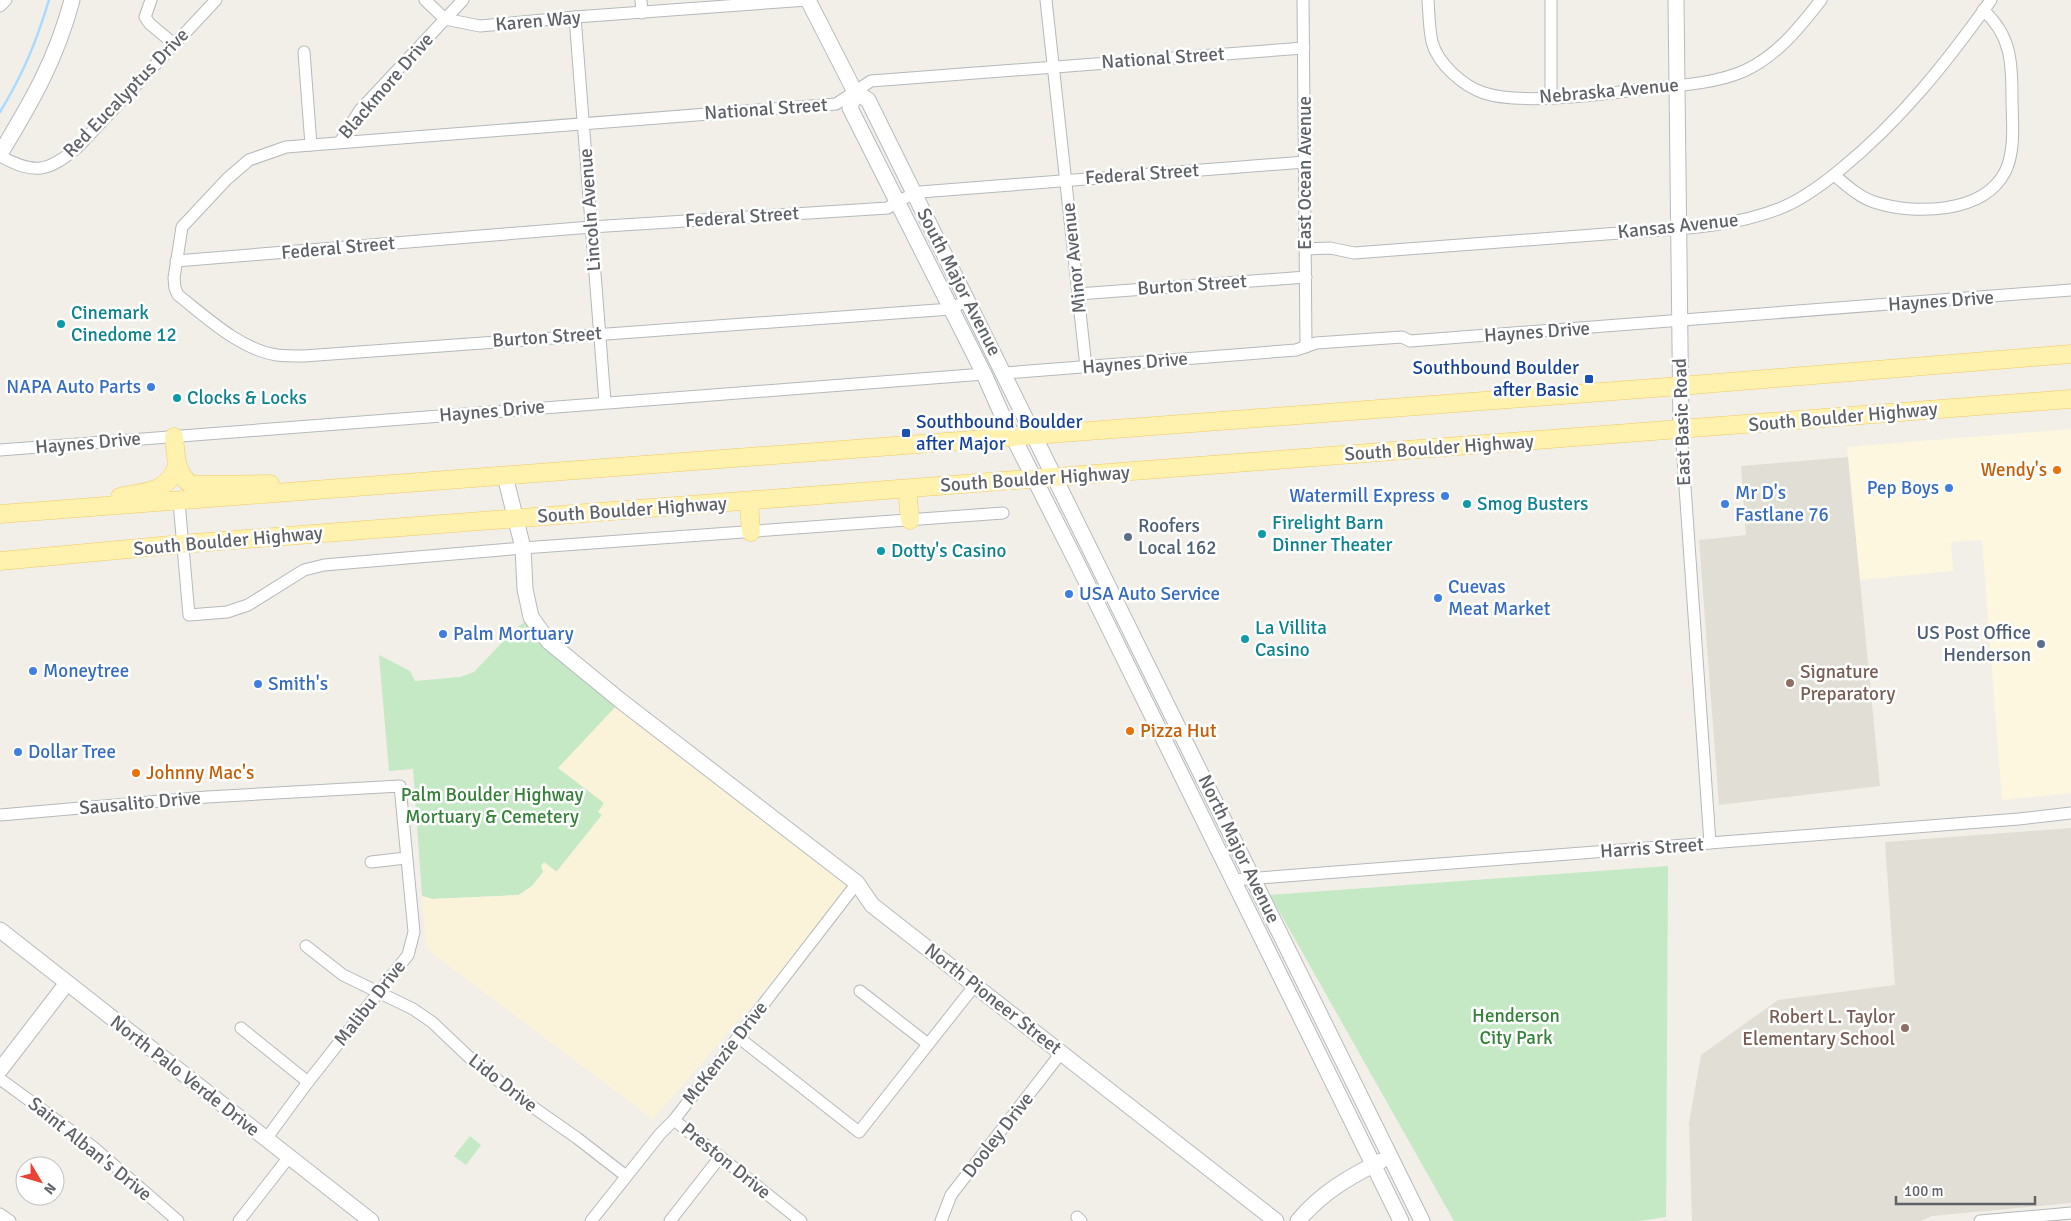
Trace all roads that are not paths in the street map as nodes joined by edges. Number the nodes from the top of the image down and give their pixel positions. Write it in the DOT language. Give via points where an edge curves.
graph roads {
  1 [pos="6,0"];
  2 [pos="72,0"];
  3 [pos="151,0"];
  4 [pos="216,0"];
  5 [pos="425,0"];
  6 [pos="463,0"];
  7 [pos="641,0"];
  8 [pos="808,0"];
  9 [pos="1046,0"];
  10 [pos="1304,0"];
  11 [pos="1428,0"];
  12 [pos="1551,0"];
  13 [pos="1676,0"];
  14 [pos="1821,0"];
  15 [pos="1990,0"];
  16 [pos="0,6"];
  17 [pos="1983,10"];
  18 [pos="642,13"];
  19 [pos="575,17"];
  20 [pos="445,19"];
  21 [pos="174,44"];
  22 [pos="1304,48"];
  23 [pos="304,52"];
  24 [pos="1053,67"];
  25 [pos="1676,85"];
  26 [pos="855,92"];
  27 [pos="1551,98"];
  28 [pos="583,123"];
  29 [pos="340,142"];
  30 [pos="311,145"];
  31 [pos="0,155"];
  32 [pos="1305,162"];
  33 [pos="1834,175"];
  34 [pos="1066,180"];
  35 [pos="915,194"];
  36 [pos="897,201"];
  37 [pos="591,227"];
  38 [pos="1678,228"];
  39 [pos="1305,249"];
  40 [pos="176,261"];
  41 [pos="1306,277"];
  42 [pos="2071,290"];
  43 [pos="1078,294"];
  44 [pos="968,300"];
  45 [pos="950,308"];
  46 [pos="1678,321"];
  47 [pos="599,333"];
  48 [pos="1306,347"];
  49 [pos="2071,354"];
  50 [pos="1086,367"];
  51 [pos="1004,373"];
  52 [pos="984,374"];
  53 [pos="1680,386"];
  54 [pos="2071,399"];
  55 [pos="605,402"];
  56 [pos="1681,430"];
  57 [pos="1033,436"];
  58 [pos="174,437"];
  59 [pos="1013,437"];
  60 [pos="0,450"];
  61 [pos="177,466"];
  62 [pos="505,476"];
  63 [pos="1055,478"];
  64 [pos="1034,480"];
  65 [pos="907,489"];
  66 [pos="302,492"];
  67 [pos="749,501"];
  68 [pos="179,502"];
  69 [pos="70,510"];
  70 [pos="1003,513"];
  71 [pos="0,514"];
  72 [pos="516,519"];
  73 [pos="910,520"];
  74 [pos="751,532"];
  75 [pos="182,544"];
  76 [pos="523,548"];
  77 [pos="0,561"];
  78 [pos="1162,693"];
  79 [pos="1144,700"];
  80 [pos="400,786"];
  81 [pos="1211,792"];
  82 [pos="1194,801"];
  83 [pos="2071,813"];
  84 [pos="0,815"];
  85 [pos="1710,843"];
  86 [pos="406,858"];
  87 [pos="371,862"];
  88 [pos="1253,878"];
  89 [pos="1233,880"];
  90 [pos="857,882"];
  91 [pos="0,930"];
  92 [pos="306,946"];
  93 [pos="1300,974"];
  94 [pos="1283,982"];
  95 [pos="67,983"];
  96 [pos="975,985"];
  97 [pos="860,991"];
  98 [pos="380,993"];
  99 [pos="241,1028"];
  100 [pos="738,1037"];
  101 [pos="928,1044"];
  102 [pos="1061,1053"];
  103 [pos="0,1070"];
  104 [pos="0,1079"];
  105 [pos="308,1082"];
  106 [pos="674,1120"];
  107 [pos="266,1139"];
  108 [pos="1389,1156"];
  109 [pos="289,1157"];
  110 [pos="720,1157"];
  111 [pos="1372,1165"];
  112 [pos="626,1176"];
  113 [pos="0,1214"];
  114 [pos="2066,1216"];
  115 [pos="10,1221"];
  116 [pos="178,1221"];
  117 [pos="239,1221"];
  118 [pos="371,1221"];
  119 [pos="591,1221"];
  120 [pos="670,1221"];
  121 [pos="801,1221"];
  122 [pos="940,1221"];
  123 [pos="1276,1221"];
  124 [pos="1298,1221"];
  125 [pos="1401,1221"];
  126 [pos="1422,1221"];
  127 [pos="1980,1221"];
  1 -- 16 [label="street"];
  2 -- 31 [label="street" via="52,62"];
  3 -- 21 [label="street" via="145,17"];
  4 -- 21 [label="street, Red Eucalyptus Drive"];
  5 -- 20 [label="street"];
  6 -- 20 [label="street, Blackmore Drive"];
  7 -- 18 [label="street"];
  8 -- 18 [label="street, Karen Way"];
  8 -- 26 [label="street, South Major Avenue"];
  9 -- 24 [label="street, Minor Avenue"];
  10 -- 22 [label="street, East Ocean Avenue"];
  11 -- 27 [label="street, Nebraska Avenue" via="1432,42 1451,72 1484,93 1512,98"];
  12 -- 27 [label="street"];
  13 -- 25 [label="street, East Basic Road"];
  14 -- 25 [label="street, Nebraska Avenue" via="1795,34 1772,55 1744,71 1722,78"];
  15 -- 17 [label="street, Kansas Avenue"];
  17 -- 33 [label="street, Kansas Avenue" via="1950,56 1903,110"];
  17 -- 33 [label="street" via="1994,19 2008,45 2012,65 2012,150 2005,172 1992,189 1956,206 1906,210 1873,202"];
  18 -- 19 [label="street, Karen Way"];
  19 -- 20 [label="street, Karen Way" via="480,26"];
  19 -- 28 [label="street, Lincoln Avenue"];
  20 -- 29 [label="street, Blackmore Drive" via="360,110"];
  21 -- 31 [label="street, Red Eucalyptus Drive" via="78,147 58,162 28,169"];
  22 -- 24 [label="street, National Street"];
  22 -- 32 [label="street, East Ocean Avenue"];
  23 -- 30 [label="street"];
  24 -- 26 [label="street, National Street" via="871,81"];
  24 -- 34 [label="street, Minor Avenue"];
  25 -- 27 [label="street, Nebraska Avenue"];
  25 -- 38 [label="street, East Basic Road"];
  26 -- 28 [label="street, National Street" via="836,104"];
  26 -- 35 [label="street, South Major Avenue" via="868,100"];
  26 -- 36 [label="street, South Major Avenue" via="850,108"];
  28 -- 29 [label="street, National Street"];
  28 -- 37 [label="street, Lincoln Avenue"];
  29 -- 30 [label="street, Blackmore Drive"];
  30 -- 40 [label="street, Blackmore Drive" via="286,147 248,160 227,178 182,227"];
  32 -- 34 [label="street, Federal Street"];
  32 -- 39 [label="street, East Ocean Avenue"];
  33 -- 38 [label="street, Kansas Avenue" via="1782,208 1732,224"];
  34 -- 35 [label="street, Federal Street"];
  34 -- 43 [label="street, Minor Avenue"];
  35 -- 36 [label="street, Federal Street"];
  35 -- 44 [label="street, South Major Avenue"];
  36 -- 37 [label="street, Federal Street" via="888,208"];
  36 -- 45 [label="street, South Major Avenue"];
  37 -- 40 [label="street, Federal Street"];
  37 -- 47 [label="street, Lincoln Avenue"];
  38 -- 39 [label="street, Kansas Avenue" via="1354,253 1330,248"];
  38 -- 46 [label="street, East Basic Road"];
  39 -- 41 [label="street, East Ocean Avenue"];
  40 -- 47 [label="street, Burton Street" via="174,278 178,295 228,334 276,355 304,356"];
  41 -- 43 [label="street, Burton Street"];
  41 -- 48 [label="street, East Ocean Avenue"];
  42 -- 46 [label="street, Haynes Drive"];
  43 -- 50 [label="street, Minor Avenue"];
  44 -- 45 [label="street, Burton Street"];
  44 -- 51 [label="street, South Major Avenue"];
  45 -- 47 [label="street, Burton Street"];
  45 -- 52 [label="street, South Major Avenue"];
  46 -- 48 [label="street, Haynes Drive" via="1410,341 1402,337 1316,343"];
  46 -- 53 [label="street, East Basic Road"];
  47 -- 55 [label="street, Lincoln Avenue"];
  48 -- 50 [label="street, Haynes Drive"];
  49 -- 53 [label="main road"];
  50 -- 51 [label="street, Haynes Drive"];
  51 -- 57 [label="street, South Major Avenue"];
  52 -- 55 [label="street, Haynes Drive"];
  52 -- 59 [label="street, South Major Avenue"];
  53 -- 56 [label="street, East Basic Road"];
  53 -- 57 [label="main road"];
  54 -- 56 [label="main road, South Boulder Highway"];
  55 -- 58 [label="street, Haynes Drive"];
  56 -- 63 [label="main road, South Boulder Highway"];
  56 -- 85 [label="street, East Basic Road"];
  57 -- 59 [label="main road"];
  57 -- 63 [label="street, South Major Avenue"];
  58 -- 60 [label="street, Haynes Drive"];
  58 -- 61 [label="main road"];
  59 -- 62 [label="main road"];
  59 -- 64 [label="street, South Major Avenue"];
  61 -- 66 [label="main road" via="192,485 270,484"];
  61 -- 69 [label="main road" via="168,483 161,488"];
  62 -- 66 [label="main road"];
  62 -- 72 [label="street, North Pioneer Street"];
  63 -- 64 [label="main road, South Boulder Highway"];
  63 -- 78 [label="street, North Major Avenue"];
  64 -- 65 [label="main road, South Boulder Highway"];
  64 -- 79 [label="street, North Major Avenue"];
  65 -- 67 [label="main road, South Boulder Highway"];
  65 -- 73 [label="main road"];
  66 -- 68 [label="main road"];
  67 -- 72 [label="main road, South Boulder Highway"];
  67 -- 74 [label="main road"];
  68 -- 69 [label="main road"];
  68 -- 75 [label="street"];
  69 -- 71 [label="main road"];
  70 -- 73 [label="street"];
  72 -- 75 [label="main road, South Boulder Highway"];
  72 -- 76 [label="street, North Pioneer Street"];
  73 -- 74 [label="street"];
  74 -- 76 [label="street"];
  75 -- 76 [label="street" via="188,615 227,612 248,605 304,570 324,565"];
  75 -- 77 [label="main road, South Boulder Highway"];
  76 -- 90 [label="street, North Pioneer Street" via="525,590 531,617 549,642"];
  78 -- 79 [label="street"];
  78 -- 81 [label="street, North Major Avenue"];
  79 -- 82 [label="street, North Major Avenue"];
  80 -- 84 [label="street, Sausalito Drive" via="217,796"];
  80 -- 86 [label="street, Malibu Drive"];
  81 -- 82 [label="street"];
  81 -- 88 [label="street, North Major Avenue"];
  82 -- 89 [label="street, North Major Avenue"];
  83 -- 85 [label="street, Harris Street"];
  85 -- 88 [label="street, Harris Street"];
  86 -- 87 [label="street"];
  86 -- 98 [label="street, Malibu Drive" via="414,932 412,947"];
  88 -- 89 [label="street, Harris Street"];
  88 -- 93 [label="street, North Major Avenue"];
  89 -- 94 [label="street, North Major Avenue"];
  90 -- 96 [label="street, North Pioneer Street" via="872,905"];
  90 -- 100 [label="street, McKenzie Drive"];
  91 -- 95 [label="street, North Palo Verde Drive"];
  92 -- 98 [label="street, Lido Drive" via="343,975"];
  93 -- 94 [label="street"];
  93 -- 108 [label="street, North Major Avenue"];
  94 -- 111 [label="street, North Major Avenue"];
  95 -- 103 [label="street"];
  95 -- 107 [label="street, North Palo Verde Drive"];
  96 -- 101 [label="street"];
  96 -- 102 [label="street, North Pioneer Street"];
  97 -- 101 [label="street"];
  98 -- 105 [label="street, Malibu Drive"];
  98 -- 112 [label="street, Lido Drive" via="432,1022 471,1059 520,1098"];
  99 -- 105 [label="street"];
  100 -- 101 [label="street" via="859,1132"];
  100 -- 106 [label="street, McKenzie Drive"];
  102 -- 122 [label="street, Dooley Drive" via="951,1195"];
  102 -- 123 [label="street, North Pioneer Street"];
  104 -- 116 [label="street, Saint Alban's Drive" via="93,1147"];
  105 -- 107 [label="street, Malibu Drive"];
  106 -- 110 [label="street, Preston Drive"];
  106 -- 112 [label="street, McKenzie Drive"];
  107 -- 109 [label="street, North Palo Verde Drive"];
  108 -- 111 [label="street"];
  108 -- 126 [label="street, North Major Avenue"];
  109 -- 117 [label="street"];
  109 -- 118 [label="street, North Palo Verde Drive"];
  110 -- 120 [label="street"];
  110 -- 121 [label="street, Preston Drive"];
  111 -- 124 [label="street" via="1334,1186"];
  111 -- 125 [label="street, North Major Avenue"];
  112 -- 119 [label="street, McKenzie Drive"];
  113 -- 115 [label="street"];
  114 -- 127 [label="street"];
}
